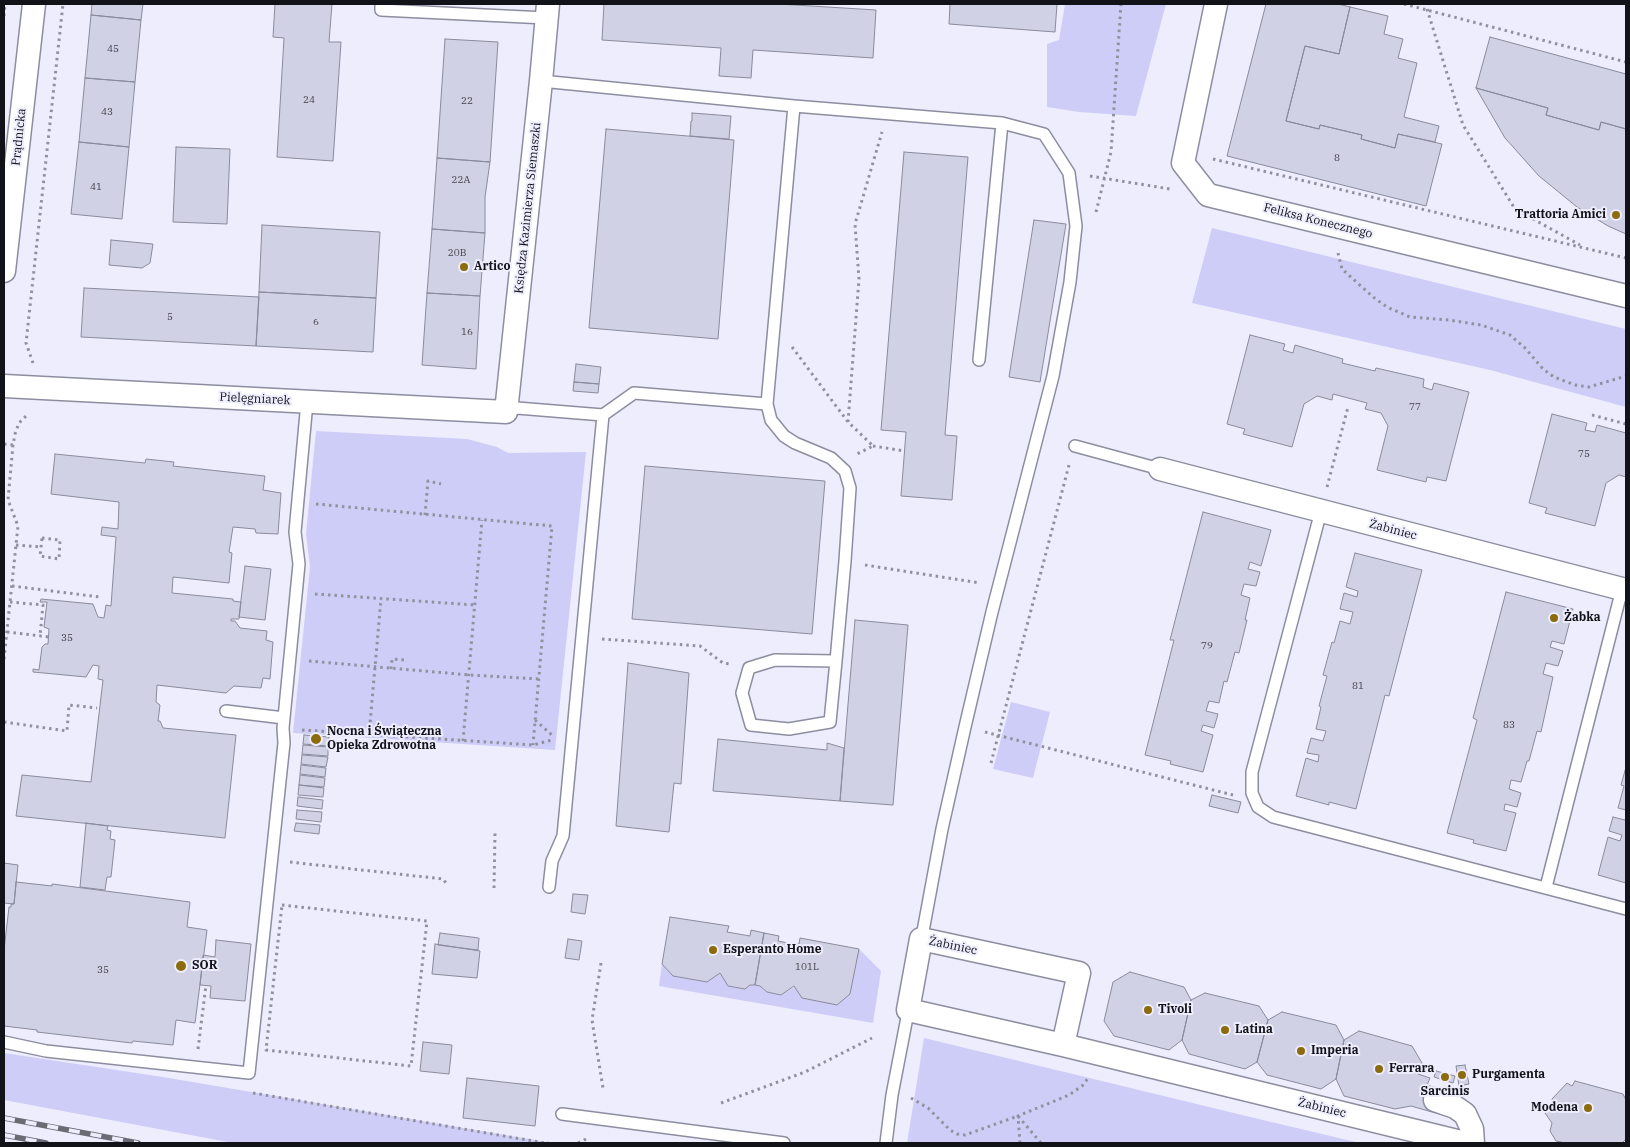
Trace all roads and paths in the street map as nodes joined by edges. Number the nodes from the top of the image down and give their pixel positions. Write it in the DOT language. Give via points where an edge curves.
graph roads {
  1 [pos="5,4"];
  2 [pos="34,4"];
  3 [pos="63,4"];
  4 [pos="381,4"];
  5 [pos="1121,4"];
  6 [pos="1216,4"];
  7 [pos="1404,4"];
  8 [pos="1427,9"];
  9 [pos="547,11"];
  10 [pos="4,16"];
  11 [pos="1626,62"];
  12 [pos="542,81"];
  13 [pos="794,106"];
  14 [pos="888,114"];
  15 [pos="1002,123"];
  16 [pos="1208,158"];
  17 [pos="1069,173"];
  18 [pos="1105,179"];
  19 [pos="1208,194"];
  20 [pos="1096,214"];
  21 [pos="1340,227"];
  22 [pos="1584,248"];
  23 [pos="1626,258"];
  24 [pos="4,271"];
  25 [pos="1626,296"];
  26 [pos="772,344"];
  27 [pos="979,360"];
  28 [pos="34,364"];
  29 [pos="1626,376"];
  30 [pos="4,386"];
  31 [pos="307,402"];
  32 [pos="767,404"];
  33 [pos="1348,407"];
  34 [pos="506,412"];
  35 [pos="29,413"];
  36 [pos="603,415"];
  37 [pos="1592,415"];
  38 [pos="848,422"];
  39 [pos="1626,424"];
  40 [pos="4,444"];
  41 [pos="13,445"];
  42 [pos="873,446"];
  43 [pos="1075,446"];
  44 [pos="905,451"];
  45 [pos="839,466"];
  46 [pos="1160,469"];
  47 [pos="441,484"];
  48 [pos="298,502"];
  49 [pos="1321,511"];
  50 [pos="425,515"];
  51 [pos="482,520"];
  52 [pos="16,545"];
  53 [pos="41,547"];
  54 [pos="845,561"];
  55 [pos="12,586"];
  56 [pos="998,586"];
  57 [pos="1624,589"];
  58 [pos="296,594"];
  59 [pos="100,597"];
  60 [pos="381,599"];
  61 [pos="10,602"];
  62 [pos="475,605"];
  63 [pos="7,632"];
  64 [pos="40,636"];
  65 [pos="49,637"];
  66 [pos="582,638"];
  67 [pos="4,659"];
  68 [pos="290,660"];
  69 [pos="404,660"];
  70 [pos="836,660"];
  71 [pos="723,663"];
  72 [pos="375,668"];
  73 [pos="391,669"];
  74 [pos="470,675"];
  75 [pos="539,679"];
  76 [pos="97,708"];
  77 [pos="226,711"];
  78 [pos="536,720"];
  79 [pos="4,722"];
  80 [pos="284,723"];
  81 [pos="965,727"];
  82 [pos="369,734"];
  83 [pos="998,736"];
  84 [pos="463,741"];
  85 [pos="533,745"];
  86 [pos="991,763"];
  87 [pos="1252,793"];
  88 [pos="495,832"];
  89 [pos="272,860"];
  90 [pos="446,884"];
  91 [pos="549,887"];
  92 [pos="1546,887"];
  93 [pos="494,888"];
  94 [pos="282,905"];
  95 [pos="1626,909"];
  96 [pos="921,939"];
  97 [pos="601,963"];
  98 [pos="908,1010"];
  99 [pos="872,1038"];
  100 [pos="4,1042"];
  101 [pos="1063,1045"];
  102 [pos="1103,1055"];
  103 [pos="603,1088"];
  104 [pos="244,1092"];
  105 [pos="892,1095"];
  106 [pos="1435,1100"];
  107 [pos="721,1103"];
  108 [pos="562,1114"];
  109 [pos="1018,1116"];
  110 [pos="545,1143"];
  111 [pos="784,1143"];
  112 [pos="886,1143"];
  113 [pos="1020,1143"];
  114 [pos="1041,1143"];
  115 [pos="1465,1143"];
  116 [pos="1473,1143"];
  1 -- 10 [label="path"];
  2 -- 24 [label="street, Prądnicka"];
  3 -- 28 [label="path" via="26,343"];
  4 -- 9 [label="lane" via="382,10"];
  5 -- 18 [label="path" via="1111,152"];
  6 -- 19 [label="street" via="1183,163"];
  7 -- 8 [label="path"];
  8 -- 11 [label="path"];
  8 -- 22 [label="path" via="1463,125 1515,208"];
  9 -- 12 [label="street, Księdza Kazimierza Siemaszki"];
  12 -- 13 [label="lane"];
  12 -- 34 [label="street, Księdza Kazimierza Siemaszki"];
  13 -- 14 [label="lane"];
  13 -- 26 [label="lane"];
  14 -- 15 [label="lane"];
  14 -- 38 [label="path" via="855,224 859,279"];
  15 -- 17 [label="lane" via="1044,134"];
  15 -- 27 [label="lane"];
  16 -- 22 [label="path"];
  17 -- 18 [label="path"];
  17 -- 56 [label="lane" via="1076,226 1068,291 1053,376"];
  18 -- 19 [label="path"];
  18 -- 20 [label="path"];
  19 -- 21 [label="street, Feliksa Konecznego"];
  21 -- 25 [label="street, Feliksa Konecznego"];
  21 -- 29 [label="path" via="1338,252 1342,270 1387,307 1410,316 1481,325 1510,335 1543,369 1575,385 1589,387"];
  22 -- 23 [label="path"];
  26 -- 32 [label="lane"];
  26 -- 38 [label="path" via="792,346"];
  30 -- 31 [label="street, Pielęgniarek"];
  31 -- 34 [label="street, Pielęgniarek"];
  31 -- 48 [label="lane"];
  32 -- 36 [label="lane" via="634,393"];
  32 -- 45 [label="lane" via="771,420 784,436 831,458"];
  33 -- 49 [label="path"];
  34 -- 36 [label="lane" via="518,408"];
  35 -- 41 [label="path" via="19,423"];
  36 -- 66 [label="lane"];
  37 -- 39 [label="path"];
  38 -- 42 [label="path"];
  40 -- 41 [label="path"];
  41 -- 52 [label="path" via="8,500 18,526"];
  42 -- 44 [label="path"];
  42 -- 45 [label="path"];
  43 -- 46 [label="lane"];
  43 -- 83 [label="path"];
  45 -- 54 [label="lane" via="848,478 850,488"];
  46 -- 49 [label="street, Żabiniec"];
  47 -- 50 [label="path" via="428,481"];
  48 -- 50 [label="path"];
  48 -- 58 [label="lane"];
  49 -- 57 [label="street, Żabiniec"];
  49 -- 87 [label="lane" via="1252,772"];
  50 -- 51 [label="path"];
  51 -- 62 [label="path"];
  51 -- 75 [label="path" via="552,526"];
  52 -- 53 [label="path"];
  52 -- 55 [label="path"];
  53 -- 53 [label="path" via="42,538 60,540 59,559 40,556"];
  54 -- 56 [label="path"];
  54 -- 70 [label="lane"];
  55 -- 59 [label="path"];
  55 -- 61 [label="path"];
  56 -- 81 [label="lane"];
  57 -- 92 [label="lane"];
  58 -- 60 [label="path"];
  58 -- 68 [label="lane"];
  60 -- 62 [label="path"];
  60 -- 72 [label="path"];
  61 -- 63 [label="path"];
  61 -- 64 [label="path" via="43,605"];
  62 -- 74 [label="path"];
  63 -- 64 [label="path"];
  63 -- 67 [label="path"];
  64 -- 65 [label="path"];
  66 -- 71 [label="path" via="700,646"];
  66 -- 91 [label="lane" via="563,836 552,861"];
  68 -- 72 [label="path"];
  68 -- 80 [label="lane"];
  69 -- 73 [label="path" via="392,659"];
  70 -- 70 [label="lane" via="830,722 789,729 750,725 742,693 749,668 775,660"];
  72 -- 73 [label="path"];
  72 -- 82 [label="path"];
  73 -- 74 [label="path"];
  74 -- 75 [label="path"];
  74 -- 84 [label="path"];
  75 -- 78 [label="path"];
  76 -- 79 [label="path" via="69,705 67,731"];
  77 -- 80 [label="lane"];
  78 -- 85 [label="path"];
  78 -- 85 [label="path" via="556,739"];
  80 -- 82 [label="path"];
  80 -- 89 [label="lane"];
  81 -- 83 [label="path"];
  81 -- 96 [label="lane"];
  82 -- 84 [label="path"];
  83 -- 86 [label="path"];
  83 -- 87 [label="path" via="1242,797"];
  84 -- 85 [label="path"];
  87 -- 92 [label="lane" via="1258,807 1273,817"];
  88 -- 93 [label="path"];
  89 -- 90 [label="path" via="444,879"];
  89 -- 100 [label="lane" via="249,1073 46,1051"];
  92 -- 95 [label="lane"];
  94 -- 94 [label="path" via="427,921 411,1066 266,1050"];
  96 -- 98 [label="lane"];
  96 -- 101 [label="street, Żabiniec" via="1079,973"];
  97 -- 103 [label="path" via="592,1020"];
  98 -- 101 [label="street, Żabiniec"];
  98 -- 105 [label="lane"];
  99 -- 107 [label="path" via="805,1072"];
  101 -- 102 [label="street, Żabiniec"];
  102 -- 109 [label="path" via="1082,1086 1069,1095"];
  102 -- 115 [label="street, Żabiniec"];
  104 -- 110 [label="path"];
  105 -- 109 [label="path" via="911,1098 928,1108 957,1134 965,1135"];
  105 -- 112 [label="lane"];
  106 -- 116 [label="street" via="1465,1114 1472,1129"];
  108 -- 111 [label="lane"];
  109 -- 113 [label="path"];
  109 -- 114 [label="path"];
}
